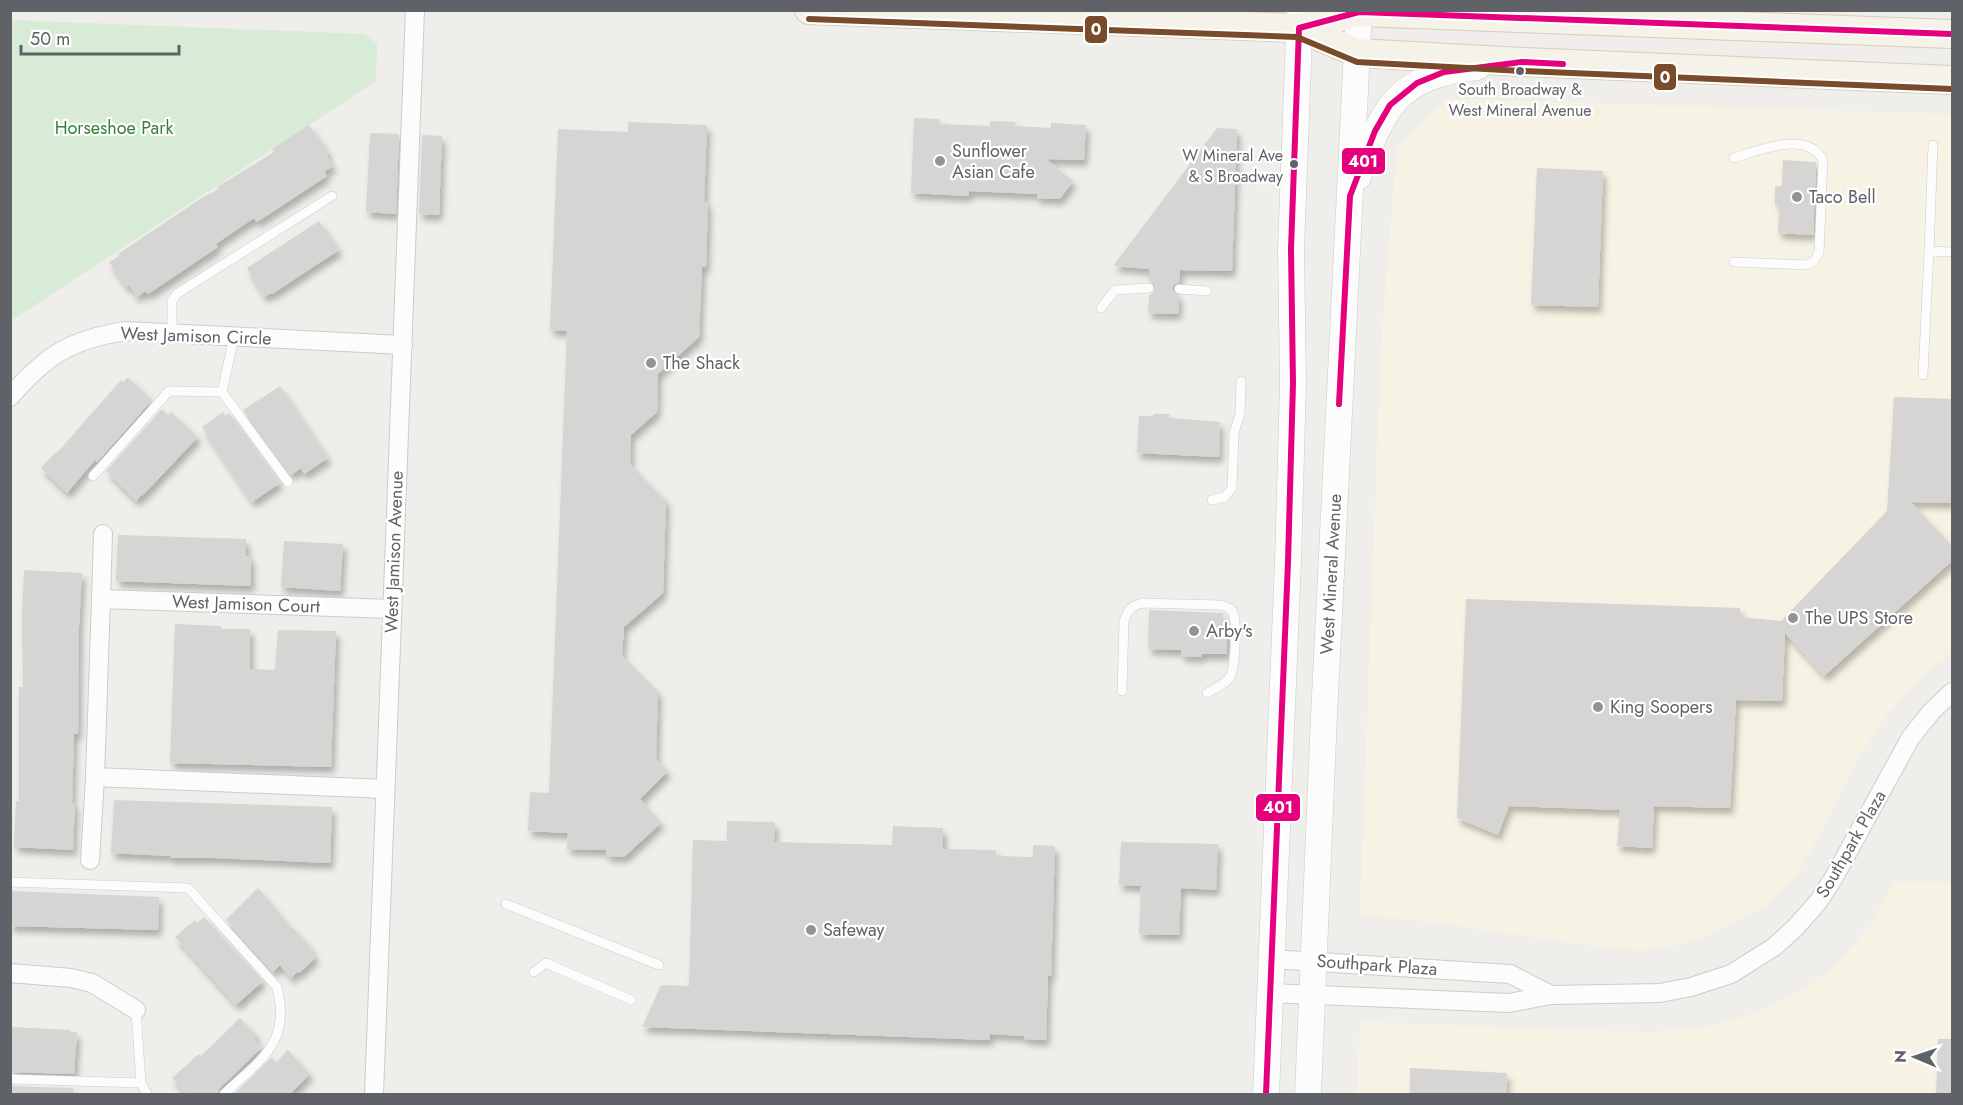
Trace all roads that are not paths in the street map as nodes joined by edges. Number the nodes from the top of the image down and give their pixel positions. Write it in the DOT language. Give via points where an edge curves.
graph roads {
  1 [pos="415,10"];
  2 [pos="809,10"];
  3 [pos="1359,11"];
  4 [pos="1300,20"];
  5 [pos="1953,34"];
  6 [pos="1357,53"];
  7 [pos="1522,62"];
  8 [pos="1953,80"];
  9 [pos="1933,145"];
  10 [pos="1734,158"];
  11 [pos="332,196"];
  12 [pos="1350,196"];
  13 [pos="1929,251"];
  14 [pos="1953,252"];
  15 [pos="1734,262"];
  16 [pos="1149,288"];
  17 [pos="1179,289"];
  18 [pos="1207,291"];
  19 [pos="1101,308"];
  20 [pos="172,333"];
  21 [pos="234,337"];
  22 [pos="403,345"];
  23 [pos="1923,375"];
  24 [pos="1241,381"];
  25 [pos="222,392"];
  26 [pos="10,397"];
  27 [pos="93,476"];
  28 [pos="288,482"];
  29 [pos="1212,500"];
  30 [pos="103,534"];
  31 [pos="101,598"];
  32 [pos="392,609"];
  33 [pos="1122,691"];
  34 [pos="1953,692"];
  35 [pos="1207,693"];
  36 [pos="95,777"];
  37 [pos="385,789"];
  38 [pos="90,860"];
  39 [pos="10,882"];
  40 [pos="506,904"];
  41 [pos="1270,959"];
  42 [pos="1312,961"];
  43 [pos="659,965"];
  44 [pos="534,972"];
  45 [pos="10,973"];
  46 [pos="1270,993"];
  47 [pos="1311,994"];
  48 [pos="1551,995"];
  49 [pos="632,1000"];
  50 [pos="136,1010"];
  51 [pos="10,1079"];
  52 [pos="141,1083"];
  53 [pos="147,1095"];
  54 [pos="224,1095"];
  55 [pos="374,1095"];
  56 [pos="1266,1095"];
  57 [pos="1308,1095"];
  1 -- 22 [label="street, West Jamison Avenue"];
  2 -- 4 [label="main road"];
  3 -- 4 [label="main road"];
  3 -- 5 [label="main road"];
  3 -- 6 [label="main road, West Mineral Avenue"];
  4 -- 6 [label="main road"];
  4 -- 41 [label="main road" via="1291,249 1293,383 1288,562"];
  6 -- 7 [label="main road"];
  6 -- 12 [label="main road, West Mineral Avenue"];
  7 -- 8 [label="main road"];
  7 -- 12 [label="main road" via="1443,72 1407,89 1382,117"];
  9 -- 13 [label="lane"];
  10 -- 15 [label="lane" via="1775,144 1808,146 1818,151 1822,160 1819,253 1813,262"];
  11 -- 20 [label="lane" via="178,293 172,300"];
  12 -- 42 [label="main road, West Mineral Avenue"];
  13 -- 14 [label="lane"];
  13 -- 23 [label="lane"];
  16 -- 19 [label="lane" via="1115,290"];
  17 -- 18 [label="lane"];
  20 -- 21 [label="street, West Jamison Circle"];
  20 -- 26 [label="street, West Jamison Circle" via="125,331 80,341 30,374"];
  21 -- 22 [label="street, West Jamison Circle"];
  21 -- 25 [label="lane"];
  22 -- 32 [label="street, West Jamison Avenue"];
  24 -- 29 [label="lane" via="1232,488 1225,497"];
  25 -- 27 [label="lane" via="169,391"];
  25 -- 28 [label="lane"];
  30 -- 31 [label="street"];
  31 -- 32 [label="street, West Jamison Court"];
  31 -- 36 [label="street"];
  32 -- 37 [label="street, West Jamison Avenue"];
  33 -- 35 [label="lane" via="1124,622 1133,605 1226,606 1235,620 1233,665 1226,682"];
  34 -- 48 [label="street, Southpark Plaza" via="1911,737 1818,902 1774,947 1731,975 1691,987 1642,994"];
  36 -- 37 [label="street"];
  36 -- 38 [label="street"];
  37 -- 55 [label="street, West Jamison Avenue"];
  39 -- 54 [label="lane" via="188,888 277,987 282,1008 279,1035 265,1056"];
  40 -- 43 [label="lane"];
  41 -- 42 [label="street, Southpark Plaza"];
  41 -- 46 [label="main road"];
  42 -- 47 [label="main road, West Mineral Avenue"];
  42 -- 48 [label="street, Southpark Plaza" via="1510,974"];
  44 -- 49 [label="lane" via="546,963"];
  45 -- 50 [label="street" via="92,983"];
  46 -- 47 [label="street, Southpark Plaza"];
  46 -- 56 [label="main road"];
  47 -- 48 [label="street, Southpark Plaza" via="1509,1003"];
  47 -- 57 [label="main road, West Mineral Avenue"];
  50 -- 52 [label="lane"];
  51 -- 52 [label="lane"];
  52 -- 53 [label="lane"];
}
